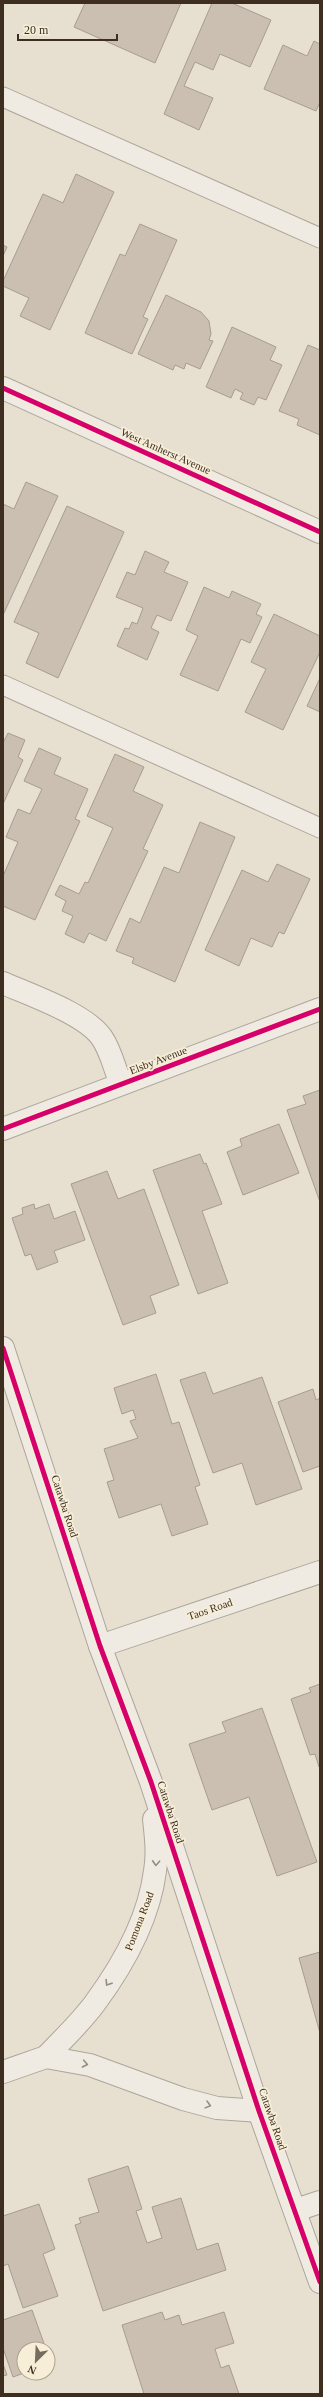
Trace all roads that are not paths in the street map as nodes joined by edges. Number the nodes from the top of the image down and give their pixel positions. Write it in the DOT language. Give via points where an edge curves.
graph roads {
  1 [pos="3,97"];
  2 [pos="320,238"];
  3 [pos="3,388"];
  4 [pos="320,532"];
  5 [pos="3,685"];
  6 [pos="320,828"];
  7 [pos="3,983"];
  8 [pos="320,1009"];
  9 [pos="121,1084"];
  10 [pos="3,1130"];
  11 [pos="3,1348"];
  12 [pos="320,1572"];
  13 [pos="100,1646"];
  14 [pos="151,1782"];
  15 [pos="46,2057"];
  16 [pos="3,2072"];
  17 [pos="259,2111"];
  18 [pos="320,2202"];
  19 [pos="296,2210"];
  20 [pos="320,2282"];
  1 -- 2 [label="lane"];
  3 -- 4 [label="street, West Amherst Avenue"];
  5 -- 6 [label="lane"];
  7 -- 9 [label="street" via="61,1009 87,1025 102,1038"];
  8 -- 9 [label="street, Elsby Avenue"];
  9 -- 10 [label="street, Elsby Avenue"];
  11 -- 13 [label="street, Catawba Road"];
  12 -- 13 [label="street, Taos Road"];
  13 -- 14 [label="street, Catawba Road"];
  14 -- 15 [label="street, Pomona Road, one-way" via="157,1848 156,1872 131,1947 95,2003"];
  14 -- 17 [label="street, Catawba Road"];
  15 -- 16 [label="street, Pomona Road"];
  15 -- 17 [label="street, Pomona Road, one-way" via="90,2064 183,2099 217,2108"];
  17 -- 19 [label="street, Catawba Road"];
  18 -- 19 [label="street"];
  19 -- 20 [label="street, Catawba Road"];
}
